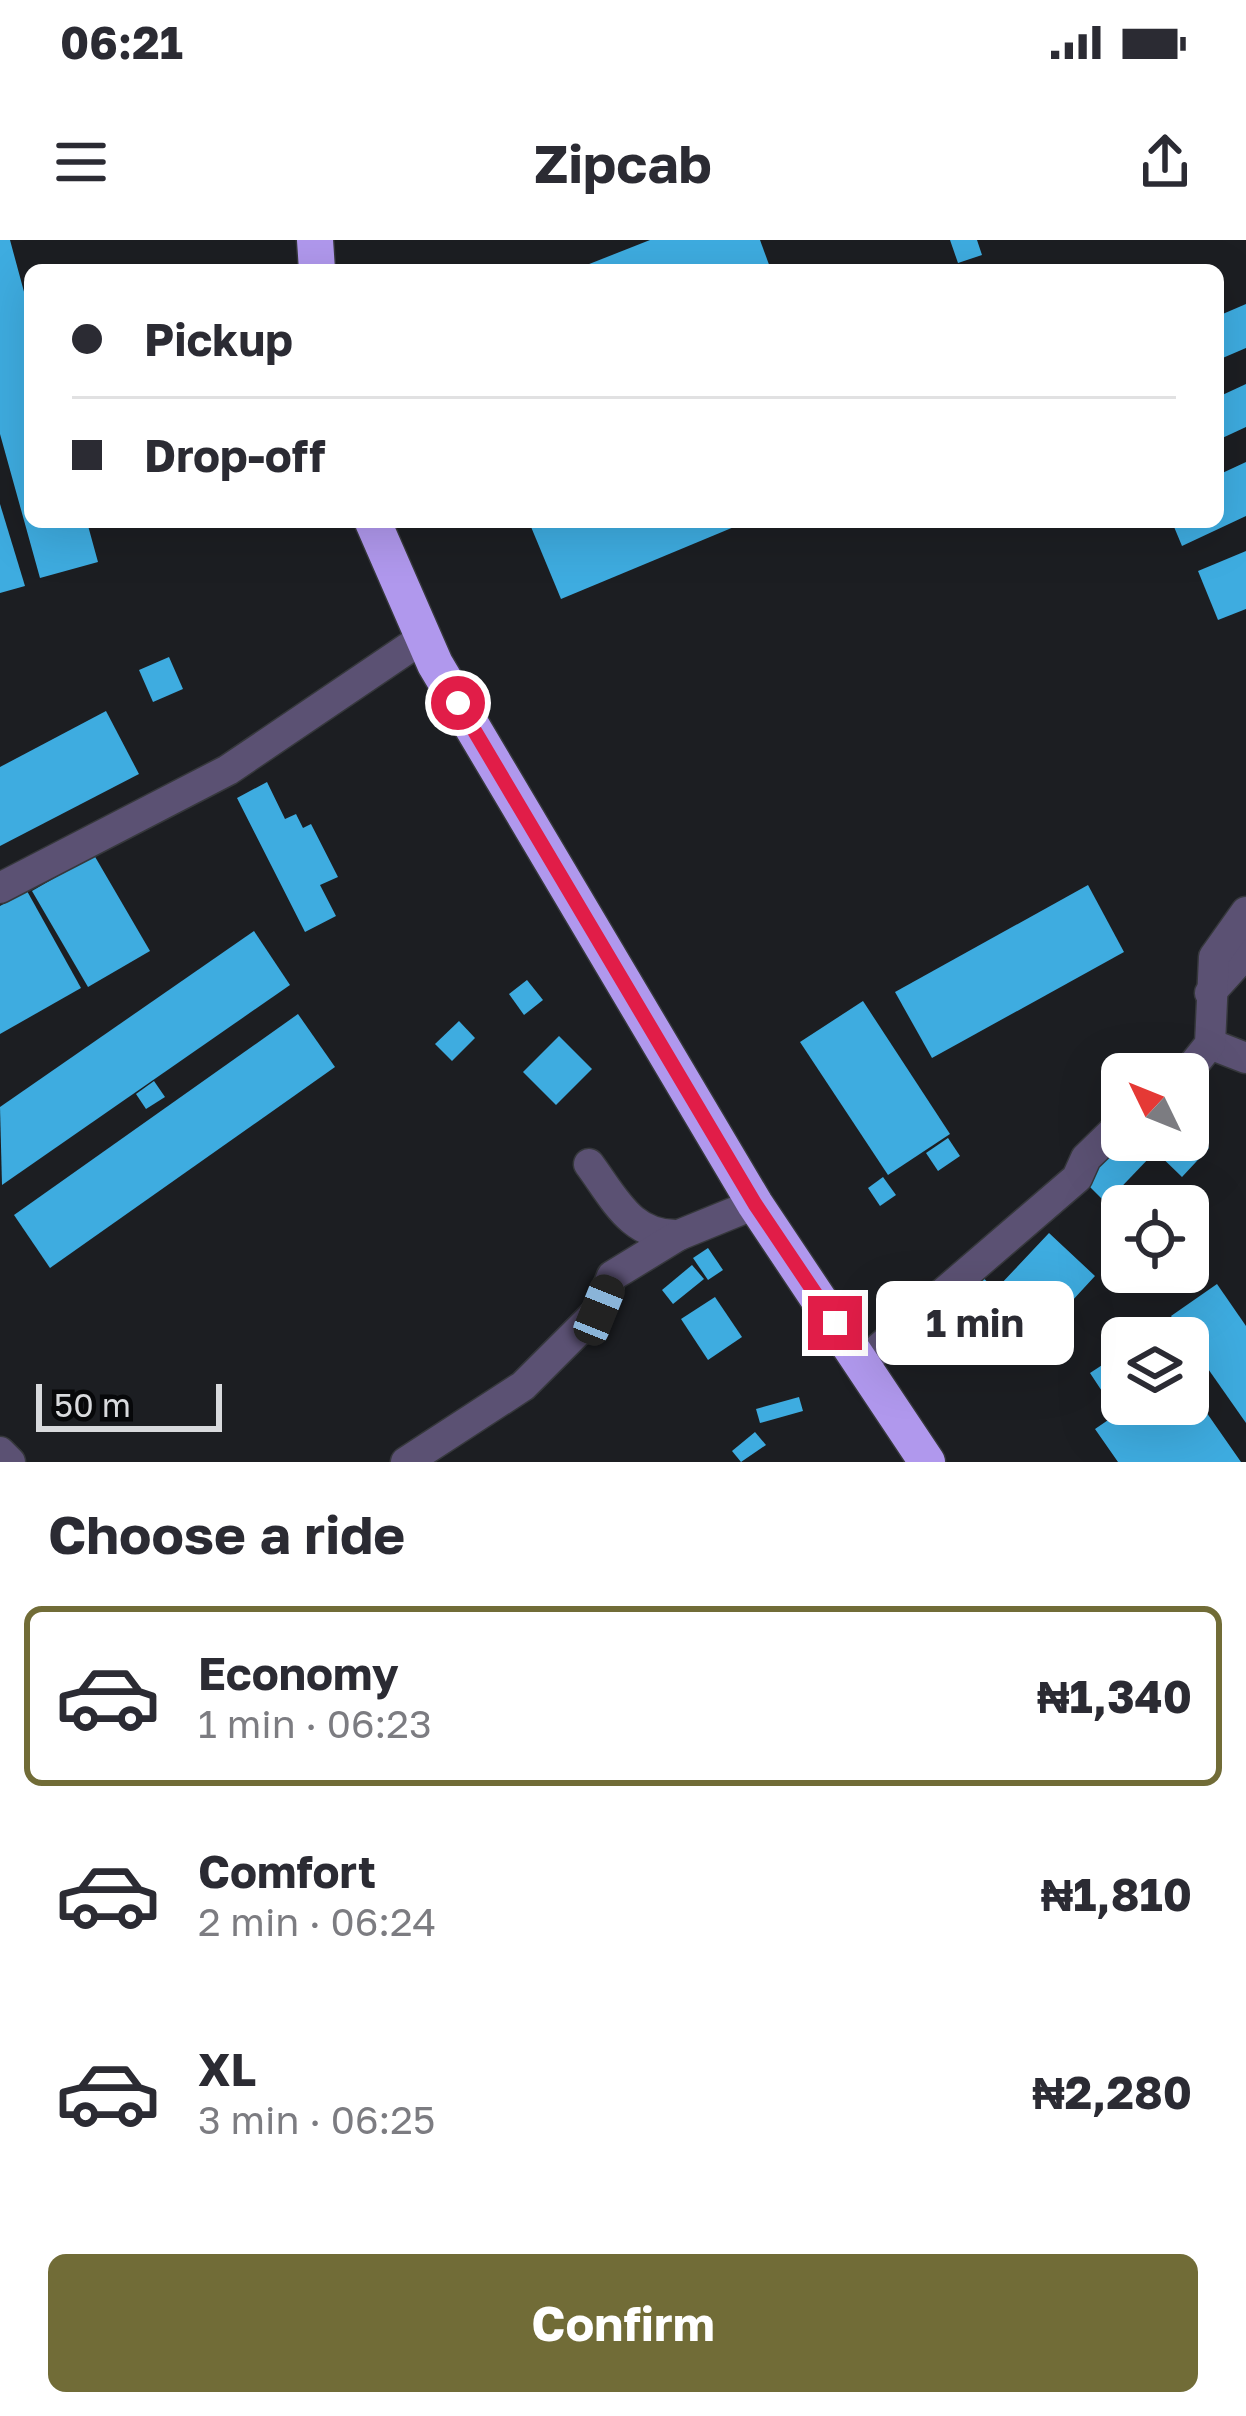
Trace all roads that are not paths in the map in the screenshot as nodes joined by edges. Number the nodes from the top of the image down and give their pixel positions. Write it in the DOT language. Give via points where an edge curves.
graph roads {
  1 [pos="377,528"];
  2 [pos="423,638"];
  3 [pos="0,888"];
  4 [pos="1246,913"];
  5 [pos="1246,953"];
  6 [pos="1210,993"];
  7 [pos="1210,1045"];
  8 [pos="1203,1053"];
  9 [pos="1246,1058"];
  10 [pos="1101,1143"];
  11 [pos="589,1164"];
  12 [pos="755,1204"];
  13 [pos="679,1235"];
  14 [pos="862,1363"];
  15 [pos="0,1452"];
  16 [pos="10,1462"];
  17 [pos="406,1462"];
  18 [pos="927,1462"];
  1 -- 2 [label="highway"];
  2 -- 3 [label="street" via="228,770"];
  2 -- 12 [label="highway"];
  4 -- 6 [label="street" via="1214,957"];
  5 -- 6 [label="street"];
  6 -- 7 [label="street"];
  7 -- 8 [label="street"];
  7 -- 9 [label="street"];
  10 -- 14 [label="street" via="1077,1178"];
  11 -- 13 [label="street" via="637,1228"];
  12 -- 13 [label="street"];
  12 -- 14 [label="highway"];
  13 -- 17 [label="street" via="612,1276 599,1310 523,1386"];
  14 -- 18 [label="highway"];
  15 -- 16 [label="street"];
}
